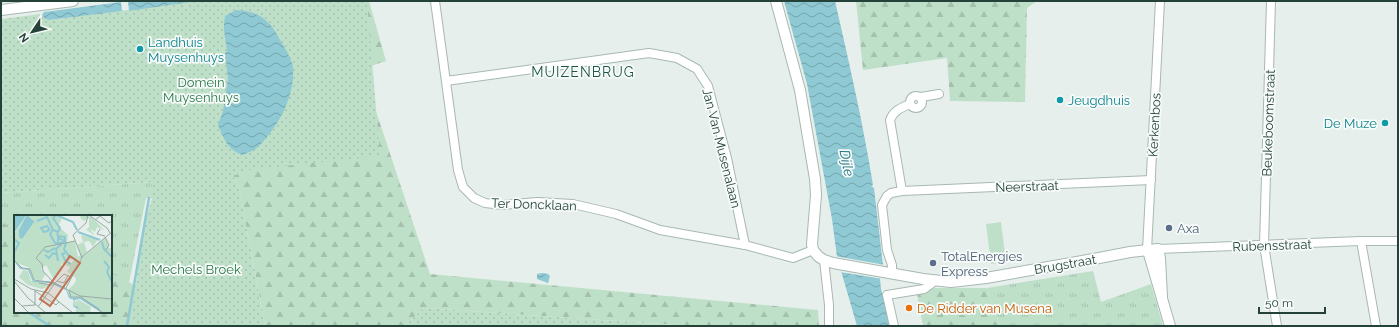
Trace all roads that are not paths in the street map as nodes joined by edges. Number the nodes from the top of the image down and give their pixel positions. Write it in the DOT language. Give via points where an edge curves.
graph roads {
  1 [pos="73,1"];
  2 [pos="435,1"];
  3 [pos="776,1"];
  4 [pos="1160,1"];
  5 [pos="1271,1"];
  6 [pos="1,10"];
  7 [pos="446,81"];
  8 [pos="939,94"];
  9 [pos="1151,180"];
  10 [pos="902,191"];
  11 [pos="1361,241"];
  12 [pos="1398,241"];
  13 [pos="745,245"];
  14 [pos="1264,246"];
  15 [pos="1158,249"];
  16 [pos="814,250"];
  17 [pos="1147,250"];
  18 [pos="828,262"];
  19 [pos="890,273"];
  20 [pos="935,281"];
  21 [pos="1162,297"];
  22 [pos="829,326"];
  23 [pos="894,326"];
  24 [pos="1170,326"];
  25 [pos="1277,326"];
  26 [pos="1376,326"];
  1 -- 6 [label="street"];
  2 -- 7 [label="street, Ter Doncklaan"];
  3 -- 16 [label="street" via="800,90 815,179 812,239"];
  4 -- 9 [label="street, Kerkenbos"];
  5 -- 14 [label="street, Beukeboomstraat"];
  7 -- 13 [label="street, Ter Doncklaan" via="458,170 463,187 474,198 485,203 503,205 537,202 573,204 616,214 660,230"];
  7 -- 13 [label="street, Jan Van Musenalaan" via="649,53 677,58 697,69 708,86 727,158"];
  8 -- 10 [label="street" via="921,98 923,102 919,107 915,108 910,104 898,109 890,120"];
  9 -- 10 [label="street, Neerstraat"];
  9 -- 17 [label="street, Kerkenbos"];
  10 -- 19 [label="street, Neerstraat" via="891,193 882,205 887,250 892,265"];
  11 -- 12 [label="street, Rubensstraat"];
  11 -- 14 [label="street, Rubensstraat"];
  11 -- 26 [label="street"];
  13 -- 16 [label="street, Ter Doncklaan" via="793,258"];
  14 -- 15 [label="street, Rubensstraat"];
  14 -- 25 [label="street, Beukeboomstraat"];
  15 -- 17 [label="street, Rubensstraat"];
  15 -- 21 [label="street"];
  16 -- 18 [label="street" via="819,257"];
  17 -- 20 [label="street, Brugstraat" via="968,281"];
  17 -- 21 [label="street"];
  18 -- 19 [label="street, Brugstraat"];
  18 -- 22 [label="street"];
  19 -- 20 [label="street, Brugstraat"];
  20 -- 23 [label="street, Brugstraat" via="924,289 887,295"];
  21 -- 24 [label="street"];
}
